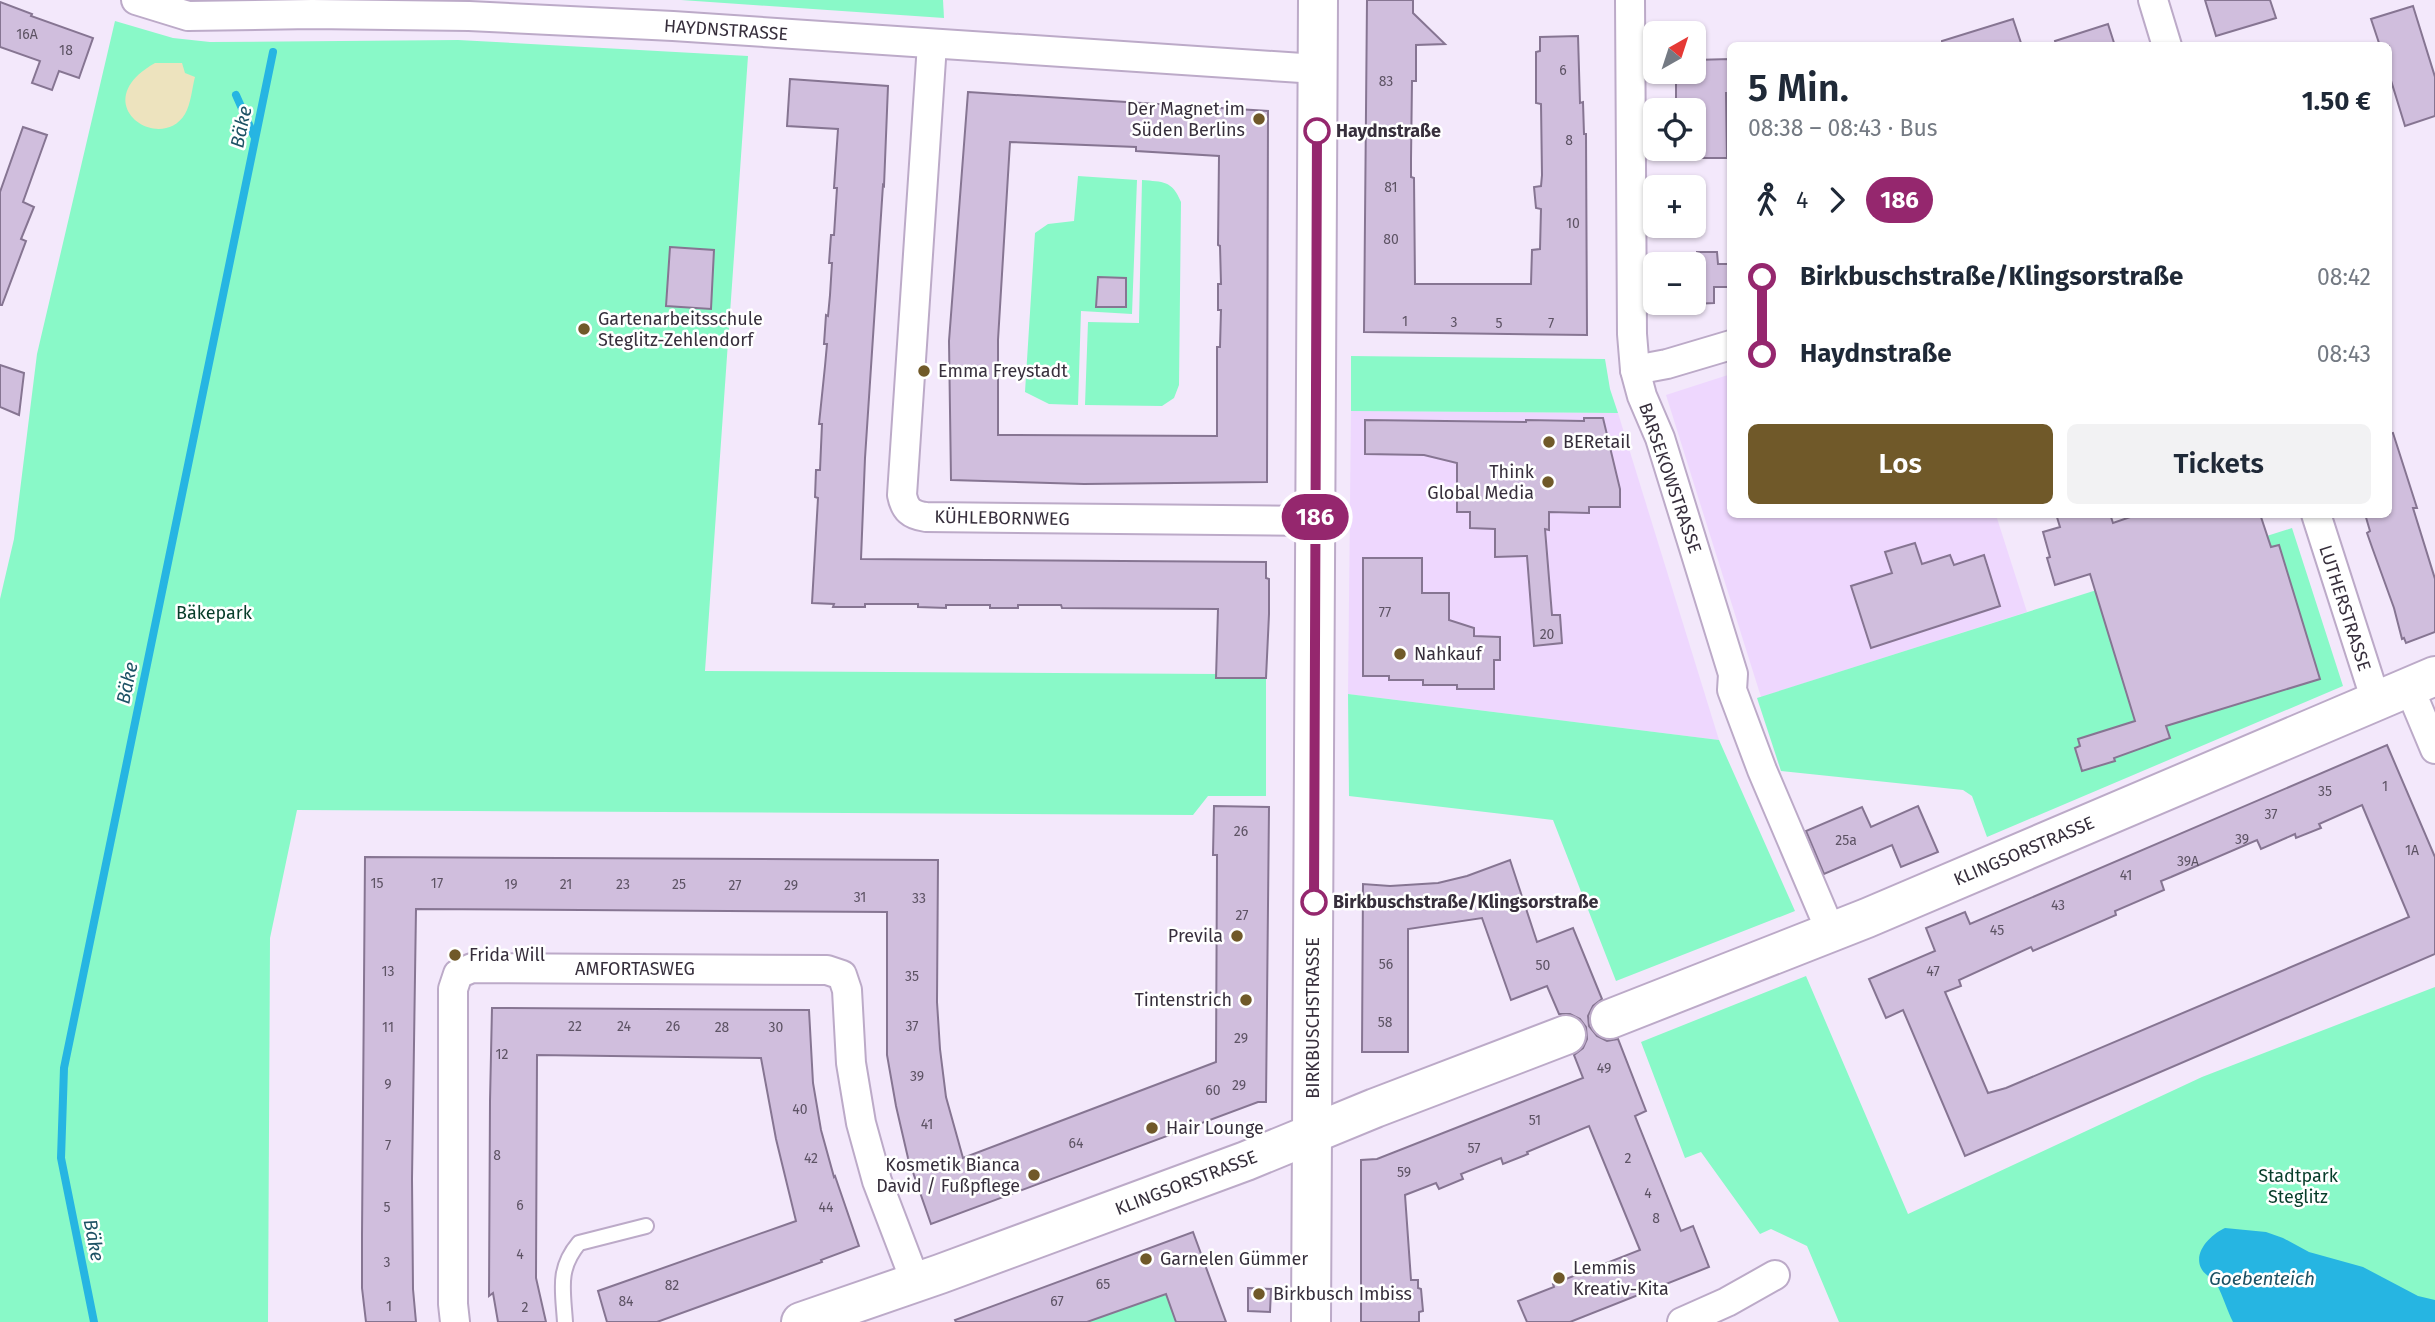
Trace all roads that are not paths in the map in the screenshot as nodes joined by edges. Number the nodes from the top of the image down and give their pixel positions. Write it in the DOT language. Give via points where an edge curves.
graph roads {
  1 [pos="136,0"];
  2 [pos="1318,0"];
  3 [pos="1630,0"];
  4 [pos="2153,0"];
  5 [pos="2166,42"];
  6 [pos="932,44"];
  7 [pos="1317,69"];
  8 [pos="1727,346"];
  9 [pos="1635,370"];
  10 [pos="2318,518"];
  11 [pos="1315,521"];
  12 [pos="2407,688"];
  13 [pos="2435,748"];
  14 [pos="1831,932"];
  15 [pos="1610,1019"];
  16 [pos="1566,1035"];
  17 [pos="1312,1133"];
  18 [pos="646,1226"];
  19 [pos="1775,1275"];
  20 [pos="916,1283"];
  21 [pos="858,1313"];
  22 [pos="455,1322"];
  23 [pos="565,1322"];
  24 [pos="802,1322"];
  25 [pos="1311,1322"];
  26 [pos="1682,1322"];
  1 -- 6 [label="street, HAYDNSTRASSE" via="188,16 469,16"];
  2 -- 7 [label="street, BIRKBUSCHSTRASSE"];
  3 -- 9 [label="street, BARSEKOWSTRASSE"];
  4 -- 5 [label="street"];
  6 -- 7 [label="street, HAYDNSTRASSE"];
  6 -- 11 [label="street, KÜHLEBORNWEG" via="904,506 926,517"];
  7 -- 11 [label="street, BIRKBUSCHSTRASSE"];
  8 -- 9 [label="street"];
  9 -- 14 [label="street, BARSEKOWSTRASSE" via="1733,674 1731,690"];
  10 -- 12 [label="street, LUTHERSTRASSE"];
  11 -- 17 [label="street, BIRKBUSCHSTRASSE"];
  12 -- 13 [label="street, LUTHERSTRASSE"];
  12 -- 14 [label="street, KLINGSORSTRASSE"];
  14 -- 15 [label="street, KLINGSORSTRASSE"];
  16 -- 17 [label="street, KLINGSORSTRASSE"];
  17 -- 20 [label="street, KLINGSORSTRASSE"];
  17 -- 25 [label="street, BIRKBUSCHSTRASSE"];
  18 -- 23 [label="lane" via="579,1243 565,1263 562,1278"];
  19 -- 26 [label="street"];
  20 -- 21 [label="street, KLINGSORSTRASSE"];
  20 -- 22 [label="street, AMFORTASWEG" via="877,1181 861,1123 842,975 827,970 472,968 458,974 453,989"];
  21 -- 24 [label="street, KLINGSORSTRASSE"];
}
